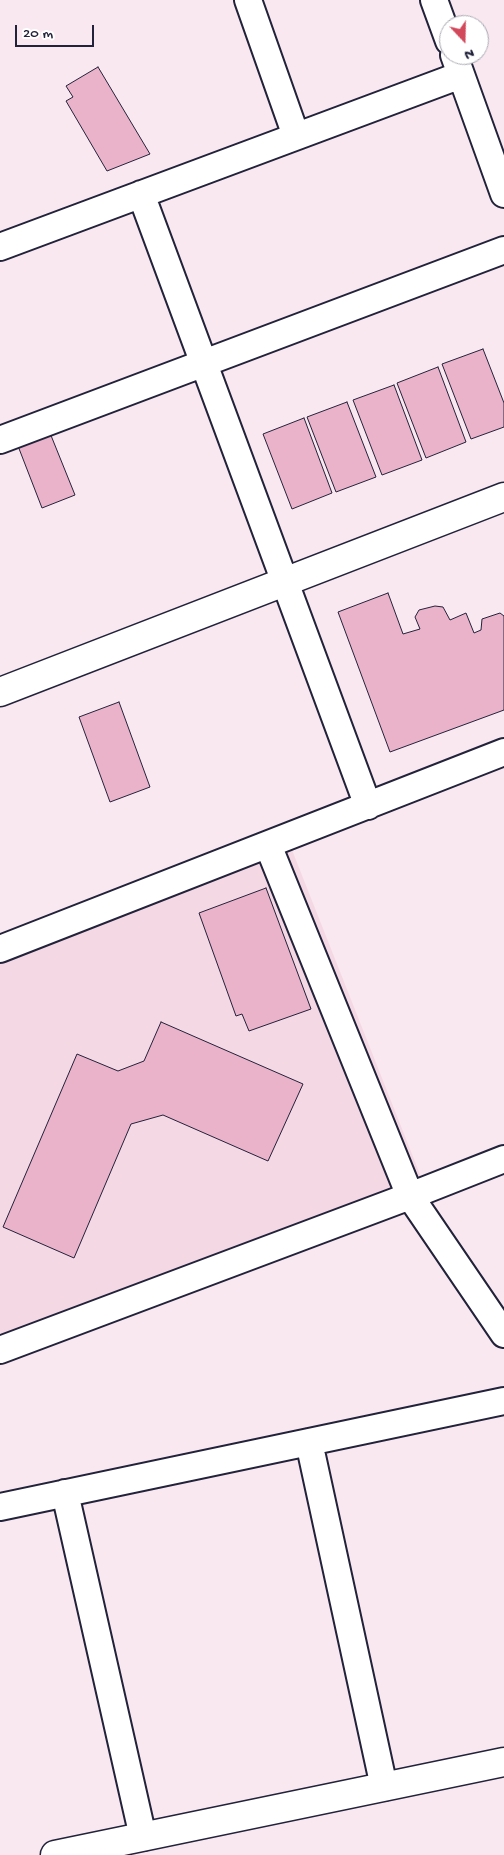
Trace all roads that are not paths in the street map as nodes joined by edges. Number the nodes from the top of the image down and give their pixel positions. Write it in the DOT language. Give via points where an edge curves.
graph roads {
  1 [pos="248,0"];
  2 [pos="434,0"];
  3 [pos="439,15"];
  4 [pos="458,65"];
  5 [pos="296,136"];
  6 [pos="141,194"];
  7 [pos="504,194"];
  8 [pos="0,247"];
  9 [pos="504,250"];
  10 [pos="203,363"];
  11 [pos="0,440"];
  12 [pos="504,497"];
  13 [pos="285,583"];
  14 [pos="0,692"];
  15 [pos="504,752"];
  16 [pos="368,806"];
  17 [pos="268,845"];
  18 [pos="0,949"];
  19 [pos="504,1159"];
  20 [pos="410,1196"];
  21 [pos="504,1334"];
  22 [pos="0,1350"];
  23 [pos="504,1401"];
  24 [pos="309,1442"];
  25 [pos="65,1494"];
  26 [pos="0,1507"];
  27 [pos="504,1762"];
  28 [pos="384,1787"];
  29 [pos="142,1837"];
  30 [pos="55,1855"];
  1 -- 5 [label="street"];
  2 -- 3 [label="street"];
  4 -- 5 [label="street"];
  4 -- 7 [label="street"];
  5 -- 6 [label="street"];
  6 -- 8 [label="street"];
  6 -- 10 [label="street"];
  9 -- 10 [label="street"];
  10 -- 11 [label="street"];
  10 -- 13 [label="street"];
  12 -- 13 [label="street"];
  13 -- 14 [label="street"];
  13 -- 16 [label="street"];
  15 -- 16 [label="street"];
  16 -- 17 [label="street"];
  17 -- 18 [label="street"];
  17 -- 20 [label="street"];
  19 -- 20 [label="street"];
  20 -- 21 [label="street"];
  20 -- 22 [label="street"];
  23 -- 24 [label="street"];
  24 -- 25 [label="street"];
  24 -- 28 [label="street"];
  25 -- 26 [label="street"];
  25 -- 29 [label="street"];
  27 -- 28 [label="street"];
  28 -- 29 [label="street"];
  29 -- 30 [label="street"];
}
